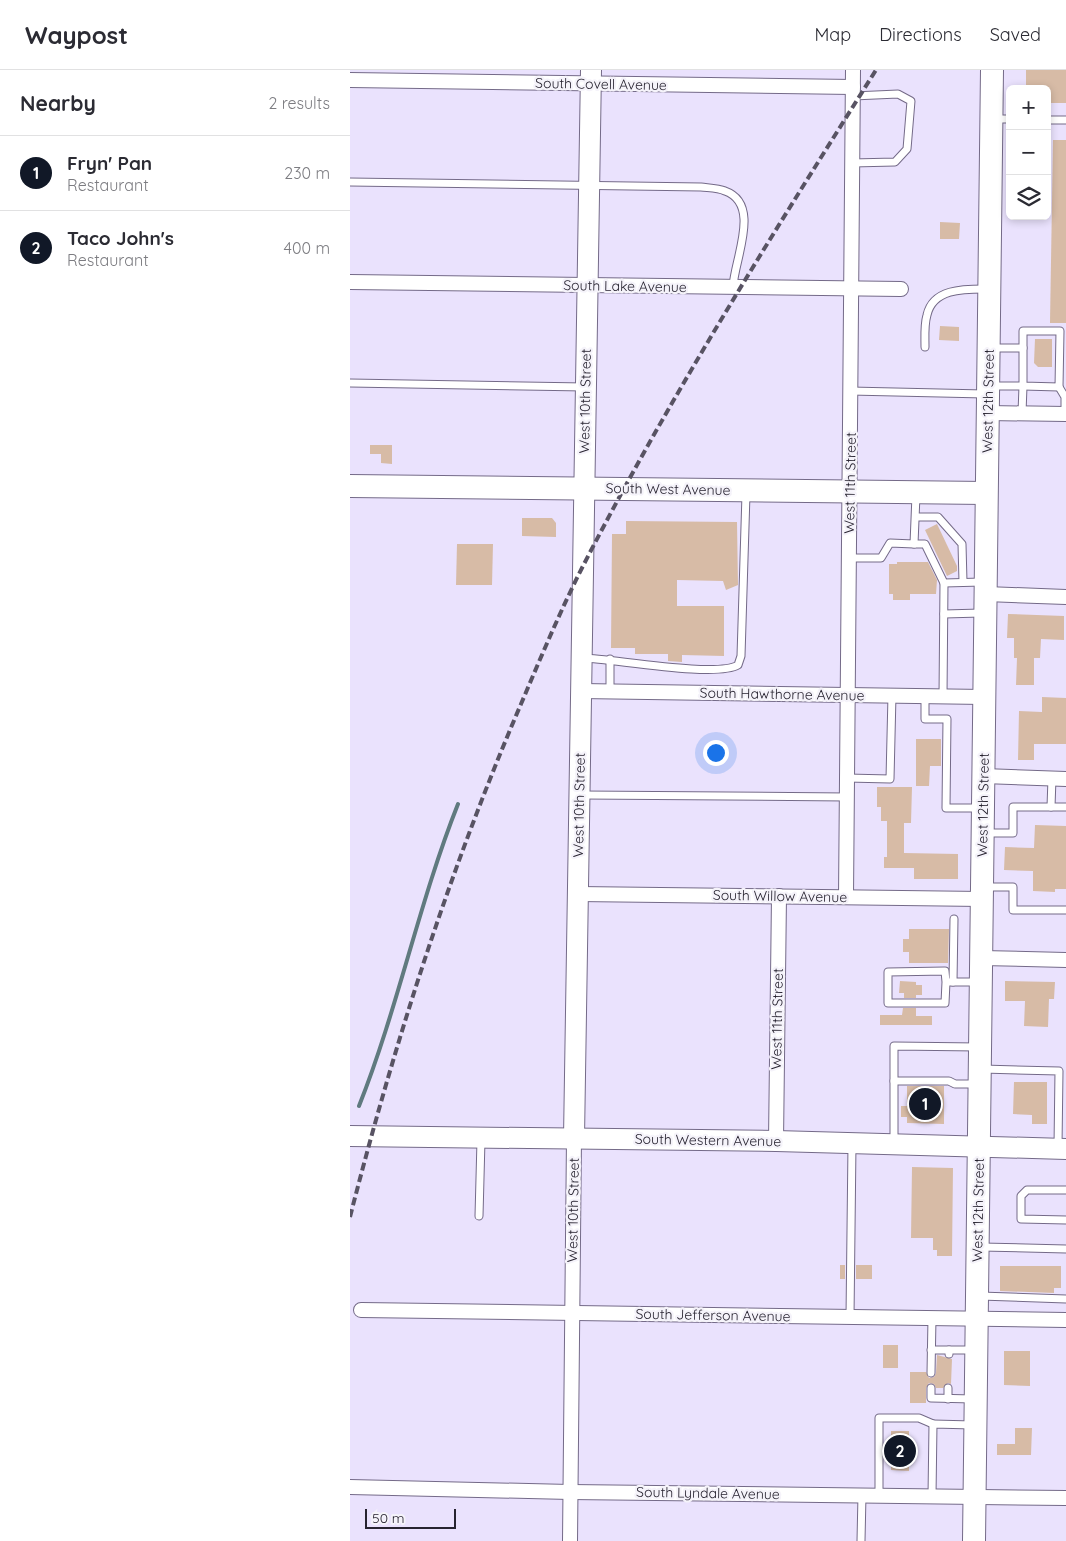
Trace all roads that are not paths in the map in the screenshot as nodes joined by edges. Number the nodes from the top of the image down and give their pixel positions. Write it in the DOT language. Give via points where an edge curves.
graph roads {
  1 [pos="853,70"];
  2 [pos="992,70"];
  3 [pos="591,77"];
  4 [pos="350,80"];
  5 [pos="853,92"];
  6 [pos="1000,119"];
  7 [pos="1051,120"];
  8 [pos="1066,120"];
  9 [pos="852,162"];
  10 [pos="350,182"];
  11 [pos="589,185"];
  12 [pos="350,282"];
  13 [pos="587,286"];
  14 [pos="733,287"];
  15 [pos="851,289"];
  16 [pos="900,289"];
  17 [pos="990,289"];
  18 [pos="924,347"];
  19 [pos="989,348"];
  20 [pos="1023,348"];
  21 [pos="350,383"];
  22 [pos="1023,386"];
  23 [pos="1059,386"];
  24 [pos="586,387"];
  25 [pos="850,391"];
  26 [pos="988,397"];
  27 [pos="1022,414"];
  28 [pos="1066,414"];
  29 [pos="350,486"];
  30 [pos="584,488"];
  31 [pos="746,490"];
  32 [pos="849,491"];
  33 [pos="916,492"];
  34 [pos="986,493"];
  35 [pos="916,517"];
  36 [pos="914,544"];
  37 [pos="962,551"];
  38 [pos="952,555"];
  39 [pos="849,558"];
  40 [pos="963,582"];
  41 [pos="944,583"];
  42 [pos="986,596"];
  43 [pos="1066,597"];
  44 [pos="944,614"];
  45 [pos="581,657"];
  46 [pos="610,659"];
  47 [pos="581,690"];
  48 [pos="610,691"];
  49 [pos="848,695"];
  50 [pos="892,695"];
  51 [pos="925,696"];
  52 [pos="943,696"];
  53 [pos="984,696"];
  54 [pos="983,776"];
  55 [pos="847,778"];
  56 [pos="1052,778"];
  57 [pos="1066,779"];
  58 [pos="579,795"];
  59 [pos="847,797"];
  60 [pos="1052,807"];
  61 [pos="1066,807"];
  62 [pos="983,808"];
  63 [pos="982,833"];
  64 [pos="982,893"];
  65 [pos="578,894"];
  66 [pos="779,896"];
  67 [pos="846,897"];
  68 [pos="1066,910"];
  69 [pos="954,920"];
  70 [pos="981,958"];
  71 [pos="1066,960"];
  72 [pos="949,982"];
  73 [pos="980,982"];
  74 [pos="980,1047"];
  75 [pos="979,1077"];
  76 [pos="894,1081"];
  77 [pos="350,1136"];
  78 [pos="481,1137"];
  79 [pos="574,1138"];
  80 [pos="776,1141"];
  81 [pos="852,1143"];
  82 [pos="894,1144"];
  83 [pos="979,1147"];
  84 [pos="1062,1148"];
  85 [pos="1066,1190"];
  86 [pos="479,1216"];
  87 [pos="1066,1220"];
  88 [pos="978,1247"];
  89 [pos="1066,1249"];
  90 [pos="977,1296"];
  91 [pos="1066,1298"];
  92 [pos="361,1310"];
  93 [pos="572,1313"];
  94 [pos="850,1317"];
  95 [pos="932,1318"];
  96 [pos="977,1318"];
  97 [pos="1066,1320"];
  98 [pos="931,1350"];
  99 [pos="976,1350"];
  100 [pos="931,1372"];
  101 [pos="931,1388"];
  102 [pos="948,1388"];
  103 [pos="948,1399"];
  104 [pos="976,1399"];
  105 [pos="933,1424"];
  106 [pos="975,1425"];
  107 [pos="350,1487"];
  108 [pos="570,1492"];
  109 [pos="862,1495"];
  110 [pos="879,1495"];
  111 [pos="932,1496"];
  112 [pos="974,1496"];
  113 [pos="1066,1498"];
  114 [pos="570,1541"];
  115 [pos="861,1541"];
  116 [pos="974,1541"];
  1 -- 5 [label="street, West 11th Street"];
  2 -- 6 [label="main road, West 12th Street"];
  3 -- 4 [label="street, South Covell Avenue"];
  3 -- 5 [label="street, South Covell Avenue"];
  3 -- 11 [label="street, West 10th Street"];
  5 -- 9 [label="street, West 11th Street"];
  5 -- 9 [label="lane" via="898,94 911,101 907,149 895,162"];
  6 -- 17 [label="main road, West 12th Street"];
  7 -- 8 [label="lane"];
  9 -- 15 [label="street, West 11th Street"];
  10 -- 11 [label="lane"];
  11 -- 13 [label="street, West 10th Street"];
  11 -- 14 [label="lane" via="701,187 726,191 745,213"];
  12 -- 13 [label="street, South Lake Avenue"];
  13 -- 14 [label="street, South Lake Avenue"];
  13 -- 24 [label="street, West 10th Street"];
  14 -- 15 [label="street, South Lake Avenue"];
  15 -- 16 [label="street, South Lake Avenue"];
  15 -- 25 [label="street, West 11th Street"];
  17 -- 18 [label="lane" via="951,291 934,302 927,315"];
  17 -- 19 [label="main road, West 12th Street"];
  19 -- 20 [label="lane"];
  19 -- 26 [label="main road, West 12th Street"];
  20 -- 22 [label="lane"];
  20 -- 23 [label="lane" via="1023,331 1060,331"];
  21 -- 24 [label="lane"];
  22 -- 23 [label="lane"];
  22 -- 26 [label="lane"];
  22 -- 27 [label="lane"];
  23 -- 28 [label="lane" via="1065,397"];
  24 -- 30 [label="street, West 10th Street"];
  25 -- 26 [label="lane"];
  25 -- 32 [label="street, West 11th Street"];
  26 -- 27 [label="street"];
  26 -- 34 [label="main road, West 12th Street"];
  27 -- 28 [label="street"];
  29 -- 30 [label="main road, South West Avenue"];
  30 -- 31 [label="main road, South West Avenue"];
  30 -- 45 [label="street, West 10th Street"];
  31 -- 32 [label="main road, South West Avenue"];
  31 -- 46 [label="lane" via="744,593 738,664 724,668 680,668"];
  32 -- 33 [label="main road, South West Avenue"];
  32 -- 39 [label="street, West 11th Street"];
  33 -- 34 [label="main road, South West Avenue"];
  33 -- 35 [label="lane"];
  34 -- 42 [label="main road, West 12th Street"];
  35 -- 36 [label="lane"];
  35 -- 37 [label="lane" via="938,517 947,533 962,544"];
  36 -- 39 [label="lane" via="890,543 881,558"];
  36 -- 41 [label="lane" via="927,542"];
  37 -- 38 [label="lane"];
  37 -- 40 [label="lane"];
  39 -- 49 [label="street, West 11th Street"];
  40 -- 41 [label="lane"];
  40 -- 42 [label="lane"];
  41 -- 44 [label="lane"];
  42 -- 43 [label="street"];
  42 -- 44 [label="lane"];
  42 -- 53 [label="main road, West 12th Street"];
  44 -- 52 [label="lane"];
  45 -- 46 [label="lane"];
  45 -- 47 [label="street, West 10th Street"];
  46 -- 48 [label="lane"];
  47 -- 48 [label="street, South Hawthorne Avenue"];
  47 -- 58 [label="street, West 10th Street"];
  48 -- 49 [label="street, South Hawthorne Avenue"];
  49 -- 50 [label="street, South Hawthorne Avenue"];
  49 -- 55 [label="street, West 11th Street"];
  50 -- 51 [label="street, South Hawthorne Avenue"];
  50 -- 55 [label="lane" via="890,779"];
  51 -- 52 [label="street, South Hawthorne Avenue"];
  51 -- 62 [label="lane" via="924,719 948,719 946,808"];
  52 -- 53 [label="street, South Hawthorne Avenue"];
  53 -- 54 [label="main road, West 12th Street"];
  54 -- 56 [label="street"];
  54 -- 62 [label="main road, West 12th Street"];
  55 -- 59 [label="street, West 11th Street"];
  56 -- 57 [label="street"];
  56 -- 60 [label="lane"];
  58 -- 59 [label="lane"];
  58 -- 65 [label="street, West 10th Street"];
  59 -- 67 [label="street, West 11th Street"];
  60 -- 61 [label="lane"];
  60 -- 63 [label="lane" via="1013,807 1013,833"];
  62 -- 63 [label="main road, West 12th Street"];
  63 -- 64 [label="main road, West 12th Street"];
  64 -- 67 [label="street, South Willow Avenue"];
  64 -- 68 [label="lane" via="1013,887 1013,910"];
  64 -- 70 [label="main road, West 12th Street"];
  65 -- 66 [label="street, South Willow Avenue"];
  65 -- 79 [label="street, West 10th Street"];
  66 -- 67 [label="street, South Willow Avenue"];
  66 -- 80 [label="street, West 11th Street"];
  69 -- 72 [label="lane"];
  70 -- 71 [label="street"];
  70 -- 73 [label="main road, West 12th Street"];
  72 -- 72 [label="lane" via="945,971 888,972 888,1003 945,1003"];
  72 -- 73 [label="lane"];
  73 -- 74 [label="main road, West 12th Street"];
  74 -- 75 [label="main road, West 12th Street"];
  74 -- 76 [label="lane" via="894,1046"];
  75 -- 76 [label="lane" via="955,1084 949,1081"];
  75 -- 83 [label="main road, West 12th Street"];
  75 -- 84 [label="lane" via="1059,1071"];
  76 -- 82 [label="lane"];
  77 -- 78 [label="street, South Western Avenue"];
  78 -- 79 [label="street, South Western Avenue"];
  78 -- 86 [label="lane"];
  79 -- 80 [label="street, South Western Avenue"];
  79 -- 93 [label="street, West 10th Street"];
  80 -- 81 [label="street, South Western Avenue"];
  81 -- 82 [label="street, South Western Avenue"];
  81 -- 94 [label="lane"];
  82 -- 83 [label="street, South Western Avenue"];
  83 -- 84 [label="street, South Western Avenue"];
  83 -- 88 [label="main road, West 12th Street"];
  85 -- 87 [label="lane" via="1027,1190 1021,1196 1021,1219"];
  88 -- 89 [label="lane"];
  88 -- 90 [label="main road, West 12th Street"];
  90 -- 91 [label="lane"];
  90 -- 96 [label="main road, West 12th Street"];
  92 -- 93 [label="street, South Jefferson Avenue"];
  93 -- 94 [label="street, South Jefferson Avenue"];
  93 -- 108 [label="street, West 10th Street"];
  94 -- 95 [label="street, South Jefferson Avenue"];
  95 -- 96 [label="street, South Jefferson Avenue"];
  95 -- 98 [label="lane"];
  96 -- 97 [label="street, South Jefferson Avenue"];
  96 -- 99 [label="main road, West 12th Street"];
  98 -- 99 [label="lane" via="949,1353"];
  98 -- 100 [label="lane"];
  99 -- 104 [label="main road, West 12th Street"];
  101 -- 103 [label="lane" via="931,1398"];
  102 -- 103 [label="lane"];
  103 -- 104 [label="lane"];
  104 -- 106 [label="main road, West 12th Street"];
  105 -- 106 [label="lane"];
  105 -- 110 [label="lane" via="919,1418 879,1418"];
  105 -- 111 [label="lane"];
  106 -- 112 [label="main road, West 12th Street"];
  107 -- 108 [label="street, South Lyndale Avenue"];
  108 -- 109 [label="street, South Lyndale Avenue"];
  108 -- 114 [label="street, West 10th Street"];
  109 -- 110 [label="street, South Lyndale Avenue"];
  109 -- 115 [label="lane"];
  110 -- 111 [label="street, South Lyndale Avenue"];
  111 -- 112 [label="street, South Lyndale Avenue"];
  112 -- 113 [label="street, South Lyndale Avenue"];
  112 -- 116 [label="main road, West 12th Street"];
}
